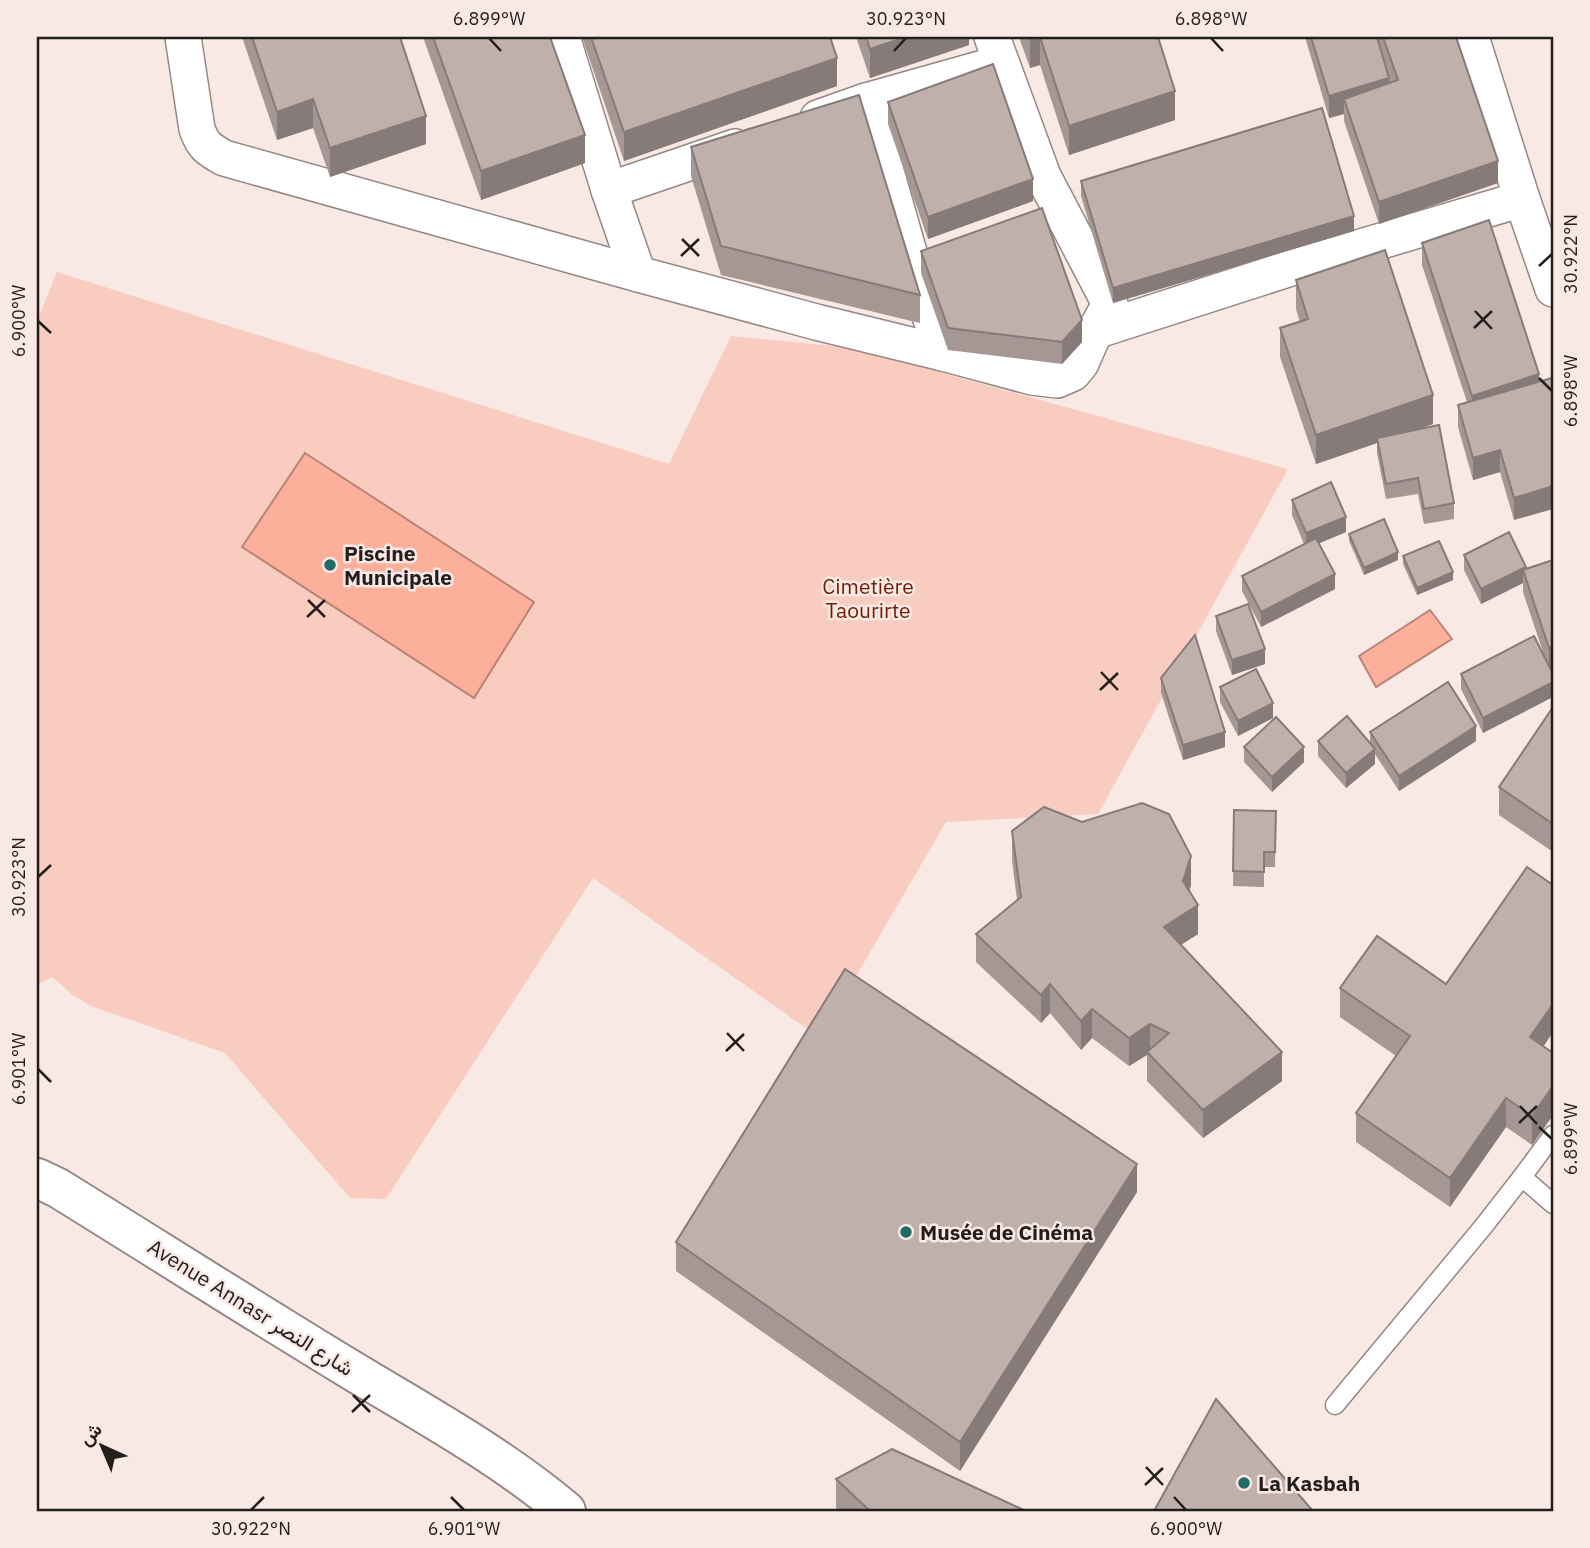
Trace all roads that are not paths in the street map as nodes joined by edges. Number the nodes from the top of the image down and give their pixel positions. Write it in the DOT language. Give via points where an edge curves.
graph roads {
  1 [pos="183,37"];
  2 [pos="562,37"];
  3 [pos="1471,37"];
  4 [pos="997,50"];
  5 [pos="866,101"];
  6 [pos="609,190"];
  7 [pos="1522,199"];
  8 [pos="638,274"];
  9 [pos="1553,289"];
  10 [pos="1095,331"];
  11 [pos="943,353"];
  12 [pos="1553,1135"];
  13 [pos="1522,1177"];
  14 [pos="37,1178"];
  15 [pos="1553,1204"];
  16 [pos="1335,1405"];
  17 [pos="566,1511"];
  1 -- 8 [label="street" via="197,129 202,142 224,158"];
  2 -- 6 [label="street"];
  3 -- 7 [label="street"];
  4 -- 5 [label="street"];
  4 -- 10 [label="street" via="1043,176 1110,304"];
  5 -- 6 [label="street"];
  5 -- 11 [label="street" via="916,277"];
  6 -- 8 [label="street"];
  7 -- 9 [label="street"];
  7 -- 10 [label="street"];
  8 -- 11 [label="street"];
  10 -- 11 [label="street" via="1081,363 1073,373 1057,380"];
  12 -- 13 [label="lane"];
  13 -- 15 [label="lane"];
  13 -- 16 [label="lane"];
  14 -- 17 [label="street, Avenue Annasr شارع النصر" via="445,1426"];
}
